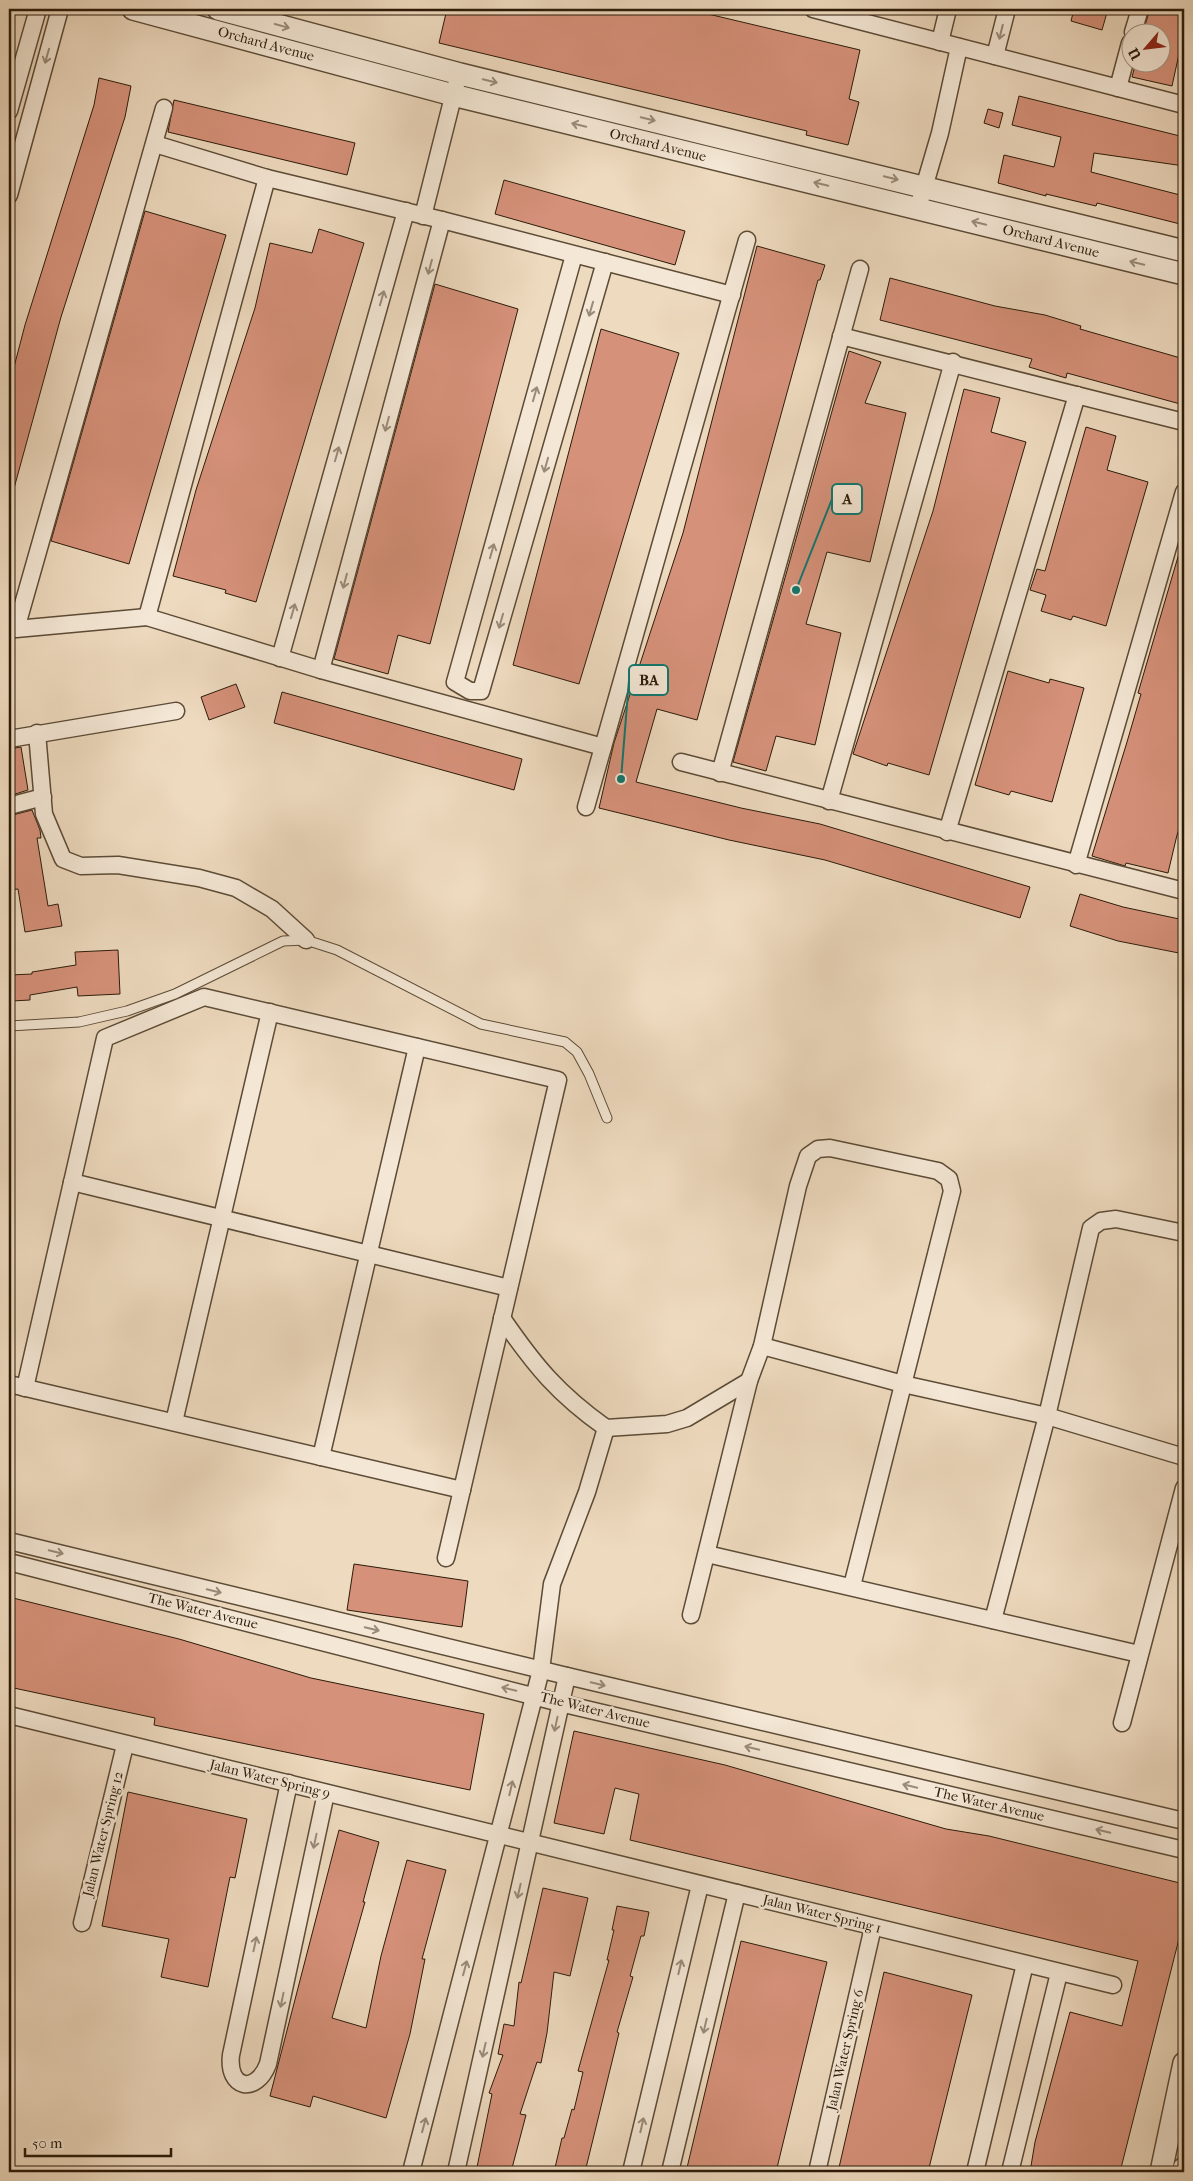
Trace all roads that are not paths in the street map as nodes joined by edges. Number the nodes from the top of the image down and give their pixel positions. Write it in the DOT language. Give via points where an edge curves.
graph roads {
  1 [pos="38,9"];
  2 [pos="60,9"];
  3 [pos="133,9"];
  4 [pos="218,9"];
  5 [pos="813,9"];
  6 [pos="948,9"];
  7 [pos="1007,9"];
  8 [pos="1140,9"];
  9 [pos="1136,22"];
  10 [pos="940,42"];
  11 [pos="960,47"];
  12 [pos="995,56"];
  13 [pos="1122,72"];
  14 [pos="460,74"];
  15 [pos="1118,88"];
  16 [pos="453,95"];
  17 [pos="1184,106"];
  18 [pos="164,108"];
  19 [pos="9,111"];
  20 [pos="155,144"];
  21 [pos="267,178"];
  22 [pos="924,186"];
  23 [pos="9,195"];
  24 [pos="918,208"];
  25 [pos="406,211"];
  26 [pos="424,216"];
  27 [pos="442,220"];
  28 [pos="747,240"];
  29 [pos="1184,251"];
  30 [pos="574,255"];
  31 [pos="604,262"];
  32 [pos="860,269"];
  33 [pos="1184,274"];
  34 [pos="732,295"];
  35 [pos="841,336"];
  36 [pos="953,362"];
  37 [pos="1077,395"];
  38 [pos="1184,422"];
  39 [pos="1184,492"];
  40 [pos="147,617"];
  41 [pos="280,658"];
  42 [pos="321,670"];
  43 [pos="176,710"];
  44 [pos="37,733"];
  45 [pos="9,739"];
  46 [pos="603,747"];
  47 [pos="681,762"];
  48 [pos="720,772"];
  49 [pos="43,797"];
  50 [pos="829,801"];
  51 [pos="9,806"];
  52 [pos="586,807"];
  53 [pos="946,832"];
  54 [pos="1076,865"];
  55 [pos="1184,891"];
  56 [pos="306,940"];
  57 [pos="270,1012"];
  58 [pos="9,1026"];
  59 [pos="417,1047"];
  60 [pos="607,1118"];
  61 [pos="72,1182"];
  62 [pos="222,1218"];
  63 [pos="1184,1233"];
  64 [pos="369,1254"];
  65 [pos="509,1288"];
  66 [pos="502,1318"];
  67 [pos="762,1346"];
  68 [pos="748,1381"];
  69 [pos="9,1384"];
  70 [pos="903,1384"];
  71 [pos="25,1388"];
  72 [pos="1047,1416"];
  73 [pos="174,1422"];
  74 [pos="606,1428"];
  75 [pos="321,1457"];
  76 [pos="1184,1457"];
  77 [pos="1184,1488"];
  78 [pos="462,1490"];
  79 [pos="9,1541"];
  80 [pos="707,1554"];
  81 [pos="446,1558"];
  82 [pos="9,1562"];
  83 [pos="852,1586"];
  84 [pos="691,1615"];
  85 [pos="993,1620"];
  86 [pos="1139,1654"];
  87 [pos="542,1670"];
  88 [pos="566,1676"];
  89 [pos="535,1695"];
  90 [pos="560,1703"];
  91 [pos="9,1715"];
  92 [pos="1122,1723"];
  93 [pos="125,1745"];
  94 [pos="289,1783"];
  95 [pos="326,1793"];
  96 [pos="1143,1812"];
  97 [pos="1184,1821"];
  98 [pos="500,1836"];
  99 [pos="1136,1839"];
  100 [pos="530,1844"];
  101 [pos="1184,1850"];
  102 [pos="700,1885"];
  103 [pos="737,1893"];
  104 [pos="82,1923"];
  105 [pos="873,1927"];
  106 [pos="1025,1964"];
  107 [pos="1059,1973"];
  108 [pos="1113,1985"];
  109 [pos="1184,2063"];
  110 [pos="1184,2168"];
  111 [pos="411,2172"];
  112 [pos="456,2172"];
  113 [pos="631,2172"];
  114 [pos="670,2172"];
  115 [pos="817,2172"];
  116 [pos="975,2172"];
  117 [pos="1010,2172"];
  118 [pos="1161,2172"];
  119 [pos="1183,2172"];
  1 -- 19 [label="street"];
  2 -- 23 [label="street, one-way"];
  3 -- 16 [label="street, Orchard Avenue"];
  4 -- 14 [label="street, Orchard Avenue, one-way"];
  5 -- 10 [label="street"];
  6 -- 10 [label="street"];
  7 -- 12 [label="street, one-way"];
  8 -- 9 [label="street"];
  10 -- 11 [label="street"];
  11 -- 12 [label="street"];
  11 -- 22 [label="street"];
  12 -- 15 [label="street"];
  13 -- 15 [label="street"];
  14 -- 16 [label="street"];
  14 -- 22 [label="street, Orchard Avenue, one-way"];
  15 -- 17 [label="street"];
  24 -- 16 [label="street, Orchard Avenue, one-way"];
  16 -- 26 [label="street"];
  18 -- 20 [label="street"];
  20 -- 21 [label="street"];
  20 -- 40 [label="street" via="16,628"];
  21 -- 25 [label="street"];
  21 -- 40 [label="street"];
  22 -- 24 [label="street"];
  22 -- 29 [label="street, Orchard Avenue"];
  33 -- 24 [label="street, Orchard Avenue, one-way"];
  25 -- 26 [label="street"];
  41 -- 25 [label="street, one-way"];
  26 -- 27 [label="street"];
  27 -- 30 [label="street"];
  27 -- 42 [label="street, one-way"];
  28 -- 34 [label="street"];
  30 -- 31 [label="street"];
  31 -- 30 [label="street, one-way" via="481,691 470,691 455,682"];
  31 -- 34 [label="street"];
  32 -- 35 [label="street"];
  34 -- 46 [label="street"];
  35 -- 36 [label="street"];
  35 -- 48 [label="street"];
  36 -- 37 [label="street"];
  36 -- 50 [label="street"];
  37 -- 38 [label="street"];
  37 -- 53 [label="street"];
  39 -- 54 [label="street"];
  40 -- 41 [label="street"];
  41 -- 42 [label="street"];
  42 -- 46 [label="street"];
  43 -- 44 [label="street"];
  44 -- 45 [label="street"];
  44 -- 49 [label="street"];
  46 -- 52 [label="street"];
  47 -- 48 [label="street"];
  48 -- 50 [label="street"];
  49 -- 51 [label="street"];
  49 -- 56 [label="street" via="44,814 63,858 82,866 118,865 199,878 236,888 272,909"];
  50 -- 53 [label="street"];
  53 -- 54 [label="street"];
  54 -- 55 [label="street"];
  56 -- 58 [label="lane" via="283,941 175,994 127,1011 79,1022"];
  56 -- 60 [label="lane" via="337,950 481,1024 565,1042 577,1052"];
  57 -- 59 [label="street"];
  57 -- 61 [label="street" via="204,997 105,1038"];
  57 -- 62 [label="street"];
  59 -- 64 [label="street"];
  59 -- 65 [label="street" via="558,1080"];
  61 -- 62 [label="street"];
  61 -- 71 [label="street"];
  62 -- 64 [label="street"];
  62 -- 73 [label="street"];
  63 -- 72 [label="street" via="1116,1219 1101,1221 1091,1228"];
  64 -- 65 [label="street"];
  64 -- 75 [label="street"];
  65 -- 66 [label="street"];
  66 -- 74 [label="street" via="535,1365 560,1392"];
  66 -- 78 [label="street"];
  67 -- 68 [label="street"];
  67 -- 70 [label="street"];
  67 -- 70 [label="street" via="798,1186 808,1156 818,1149 830,1148 938,1170 949,1179 952,1191"];
  68 -- 74 [label="street" via="686,1418 667,1424"];
  68 -- 80 [label="street"];
  69 -- 71 [label="street"];
  70 -- 72 [label="street"];
  70 -- 83 [label="street"];
  71 -- 73 [label="street"];
  72 -- 76 [label="street"];
  72 -- 85 [label="street"];
  73 -- 75 [label="street"];
  74 -- 87 [label="street" via="587,1492 552,1584"];
  75 -- 78 [label="street"];
  77 -- 86 [label="street"];
  78 -- 81 [label="street"];
  79 -- 87 [label="street, The Water Avenue, one-way"];
  80 -- 83 [label="street"];
  80 -- 84 [label="street"];
  89 -- 82 [label="street, The Water Avenue, one-way"];
  83 -- 85 [label="street"];
  85 -- 86 [label="street"];
  86 -- 92 [label="street"];
  87 -- 88 [label="street, The Water Avenue"];
  87 -- 89 [label="street"];
  88 -- 90 [label="street"];
  88 -- 96 [label="street, The Water Avenue, one-way"];
  89 -- 90 [label="street, The Water Avenue"];
  98 -- 89 [label="street, one-way"];
  99 -- 90 [label="street, The Water Avenue, one-way"];
  90 -- 100 [label="street, one-way"];
  91 -- 93 [label="street, Jalan Water Spring 9"];
  93 -- 94 [label="street, Jalan Water Spring 9"];
  93 -- 104 [label="street, Jalan Water Spring 12"];
  94 -- 95 [label="street, Jalan Water Spring 9"];
  95 -- 94 [label="street, one-way" via="268,2064 257,2082 242,2083 233,2078 231,2055"];
  95 -- 98 [label="street, Jalan Water Spring 9"];
  96 -- 97 [label="street, The Water Avenue"];
  96 -- 99 [label="street"];
  98 -- 100 [label="street, Jalan Water Spring 9"];
  111 -- 98 [label="street, one-way"];
  99 -- 101 [label="street, The Water Avenue"];
  100 -- 102 [label="street, Jalan Water Spring 1"];
  100 -- 112 [label="street, one-way"];
  102 -- 103 [label="street, Jalan Water Spring 1"];
  113 -- 102 [label="street, one-way"];
  103 -- 105 [label="street, Jalan Water Spring 1"];
  103 -- 114 [label="street, one-way"];
  105 -- 106 [label="street, Jalan Water Spring 1"];
  105 -- 115 [label="street, Jalan Water Spring 6"];
  106 -- 107 [label="street, Jalan Water Spring 1"];
  106 -- 116 [label="street"];
  107 -- 108 [label="street, Jalan Water Spring 1"];
  107 -- 117 [label="street"];
  109 -- 118 [label="street"];
  110 -- 119 [label="street"];
}
